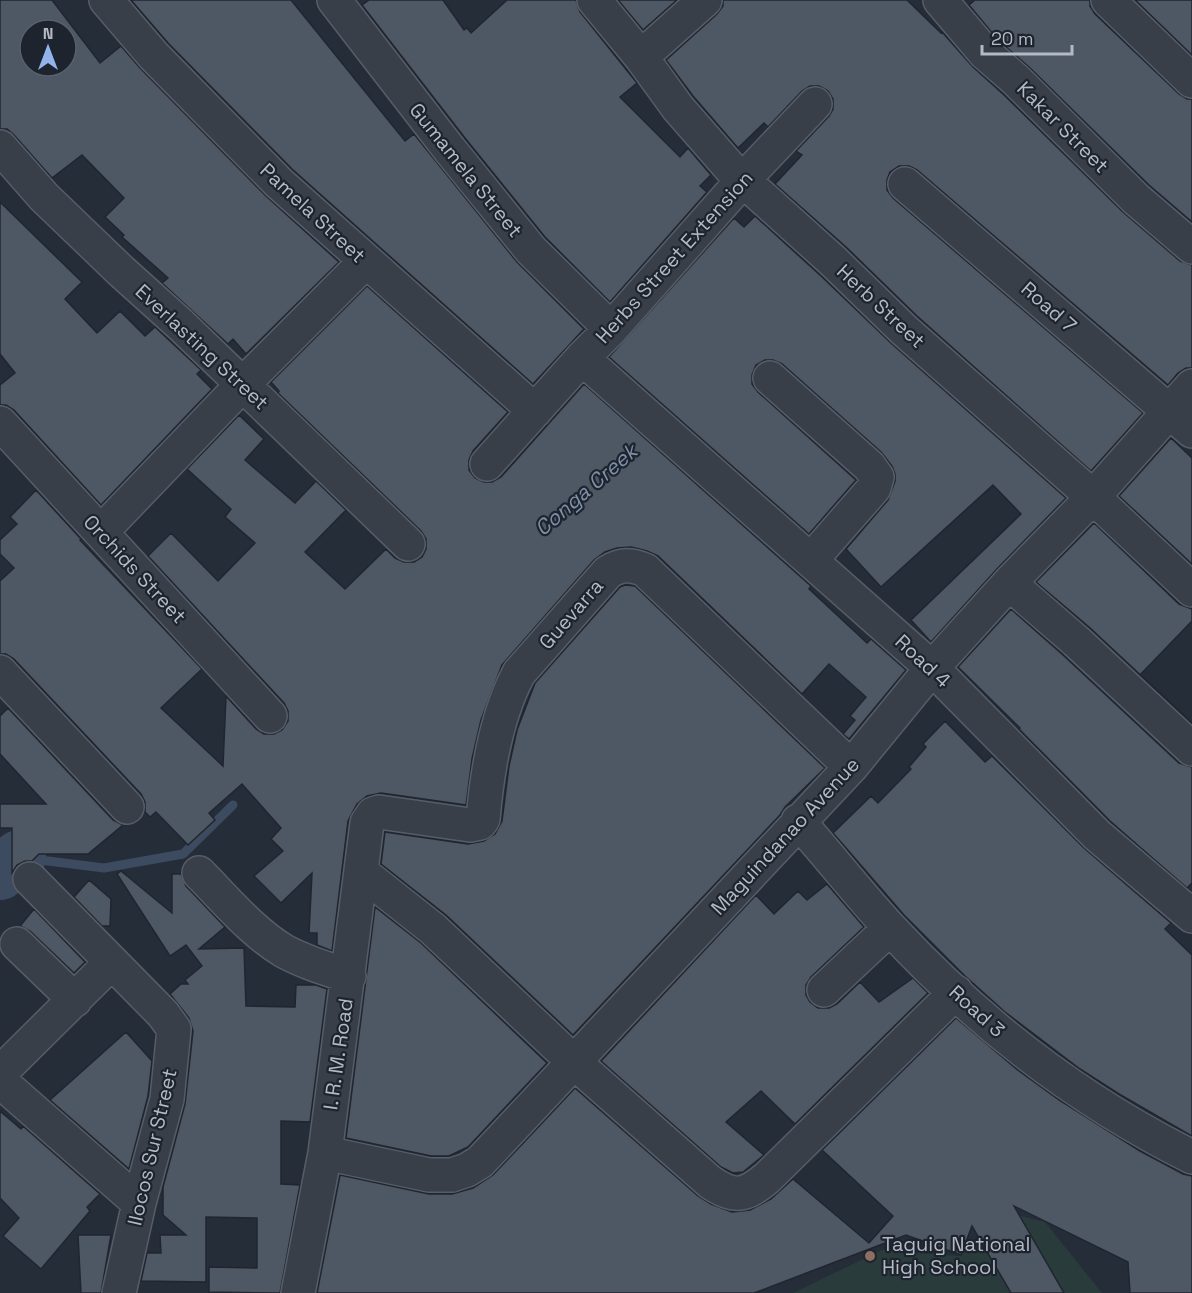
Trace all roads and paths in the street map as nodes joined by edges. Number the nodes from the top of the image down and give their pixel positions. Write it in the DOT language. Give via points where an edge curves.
graph roads {
  1 [pos="106,0"];
  2 [pos="334,0"];
  3 [pos="594,0"];
  4 [pos="705,0"];
  5 [pos="940,0"];
  6 [pos="1108,0"];
  7 [pos="641,57"];
  8 [pos="1192,81"];
  9 [pos="815,104"];
  10 [pos="0,147"];
  11 [pos="743,180"];
  12 [pos="905,184"];
  13 [pos="1192,247"];
  14 [pos="365,262"];
  15 [pos="611,329"];
  16 [pos="582,358"];
  17 [pos="770,378"];
  18 [pos="243,384"];
  19 [pos="1192,386"];
  20 [pos="535,411"];
  21 [pos="1181,422"];
  22 [pos="0,423"];
  23 [pos="487,464"];
  24 [pos="1092,497"];
  25 [pos="101,532"];
  26 [pos="408,544"];
  27 [pos="811,561"];
  28 [pos="1009,583"];
  29 [pos="1192,590"];
  30 [pos="932,668"];
  31 [pos="0,672"];
  32 [pos="270,716"];
  33 [pos="1192,749"];
  34 [pos="851,767"];
  35 [pos="127,807"];
  36 [pos="373,814"];
  37 [pos="798,821"];
  38 [pos="361,872"];
  39 [pos="199,873"];
  40 [pos="30,879"];
  41 [pos="1192,915"];
  42 [pos="890,928"];
  43 [pos="17,944"];
  44 [pos="111,963"];
  45 [pos="349,976"];
  46 [pos="824,990"];
  47 [pos="956,992"];
  48 [pos="75,1000"];
  49 [pos="574,1062"];
  50 [pos="0,1073"];
  51 [pos="0,1081"];
  52 [pos="325,1153"];
  53 [pos="1192,1157"];
  54 [pos="139,1203"];
  55 [pos="119,1293"];
  56 [pos="298,1293"];
  1 -- 14 [label="street, Pamela Street" via="154,56 279,183"];
  2 -- 15 [label="street, Gumamela Street" via="531,250"];
  3 -- 7 [label="street, Herb Street"];
  4 -- 7 [label="street"];
  5 -- 13 [label="street, Kakar Street" via="985,52"];
  6 -- 8 [label="street"];
  7 -- 11 [label="street, Herb Street" via="678,108"];
  9 -- 11 [label="street, Herbs Street Extension"];
  10 -- 18 [label="street, Everlasting Street" via="44,196"];
  11 -- 15 [label="street, Herbs Street Extension"];
  11 -- 24 [label="street, Herb Street"];
  12 -- 21 [label="street, Road 7"];
  14 -- 18 [label="street"];
  14 -- 20 [label="street, Pamela Street"];
  15 -- 16 [label="street, Herbs Street Extension"];
  16 -- 20 [label="street, Herbs Street Extension"];
  16 -- 27 [label="street, Road 4"];
  17 -- 27 [label="street" via="870,466 877,477 874,488"];
  18 -- 25 [label="street"];
  18 -- 26 [label="street, Everlasting Street"];
  19 -- 21 [label="street, Maguindanao Avenue"];
  20 -- 23 [label="street, Herbs Street Extension"];
  21 -- 24 [label="street, Maguindanao Avenue"];
  22 -- 25 [label="street, Orchids Street"];
  24 -- 28 [label="street, Maguindanao Avenue"];
  24 -- 29 [label="street, Herb Street"];
  25 -- 32 [label="street, Orchids Street"];
  27 -- 30 [label="street, Road 4"];
  28 -- 30 [label="street, Maguindanao Avenue"];
  28 -- 33 [label="street"];
  30 -- 34 [label="street, Maguindanao Avenue"];
  30 -- 41 [label="street, Road 4" via="1097,835"];
  31 -- 35 [label="street"];
  34 -- 36 [label="street, Guevarra" via="645,570 625,565 608,572 519,673 501,713 480,823 456,824 386,812"];
  34 -- 37 [label="street, Maguindanao Avenue"];
  36 -- 38 [label="street, I. R. M. Road" via="367,823"];
  37 -- 42 [label="street, Road 3"];
  37 -- 49 [label="street, Maguindanao Avenue"];
  38 -- 45 [label="street, I. R. M. Road"];
  38 -- 49 [label="street" via="433,929"];
  39 -- 45 [label="street" via="284,950"];
  40 -- 44 [label="street, Ilocos Sur Street"];
  42 -- 46 [label="street"];
  42 -- 47 [label="street, Road 3"];
  43 -- 48 [label="street"];
  44 -- 48 [label="street"];
  44 -- 54 [label="street, Ilocos Sur Street" via="174,1029 167,1099"];
  45 -- 52 [label="street, I. R. M. Road"];
  47 -- 49 [label="street" via="767,1178 739,1195 724,1192 710,1182"];
  47 -- 53 [label="street, Road 3" via="1021,1050 1064,1081"];
  48 -- 50 [label="street"];
  49 -- 52 [label="street, Maguindanao Avenue" via="467,1170 452,1175 429,1175"];
  51 -- 54 [label="street"];
  52 -- 56 [label="street, I. R. M. Road"];
  54 -- 55 [label="street, Ilocos Sur Street"];
}
